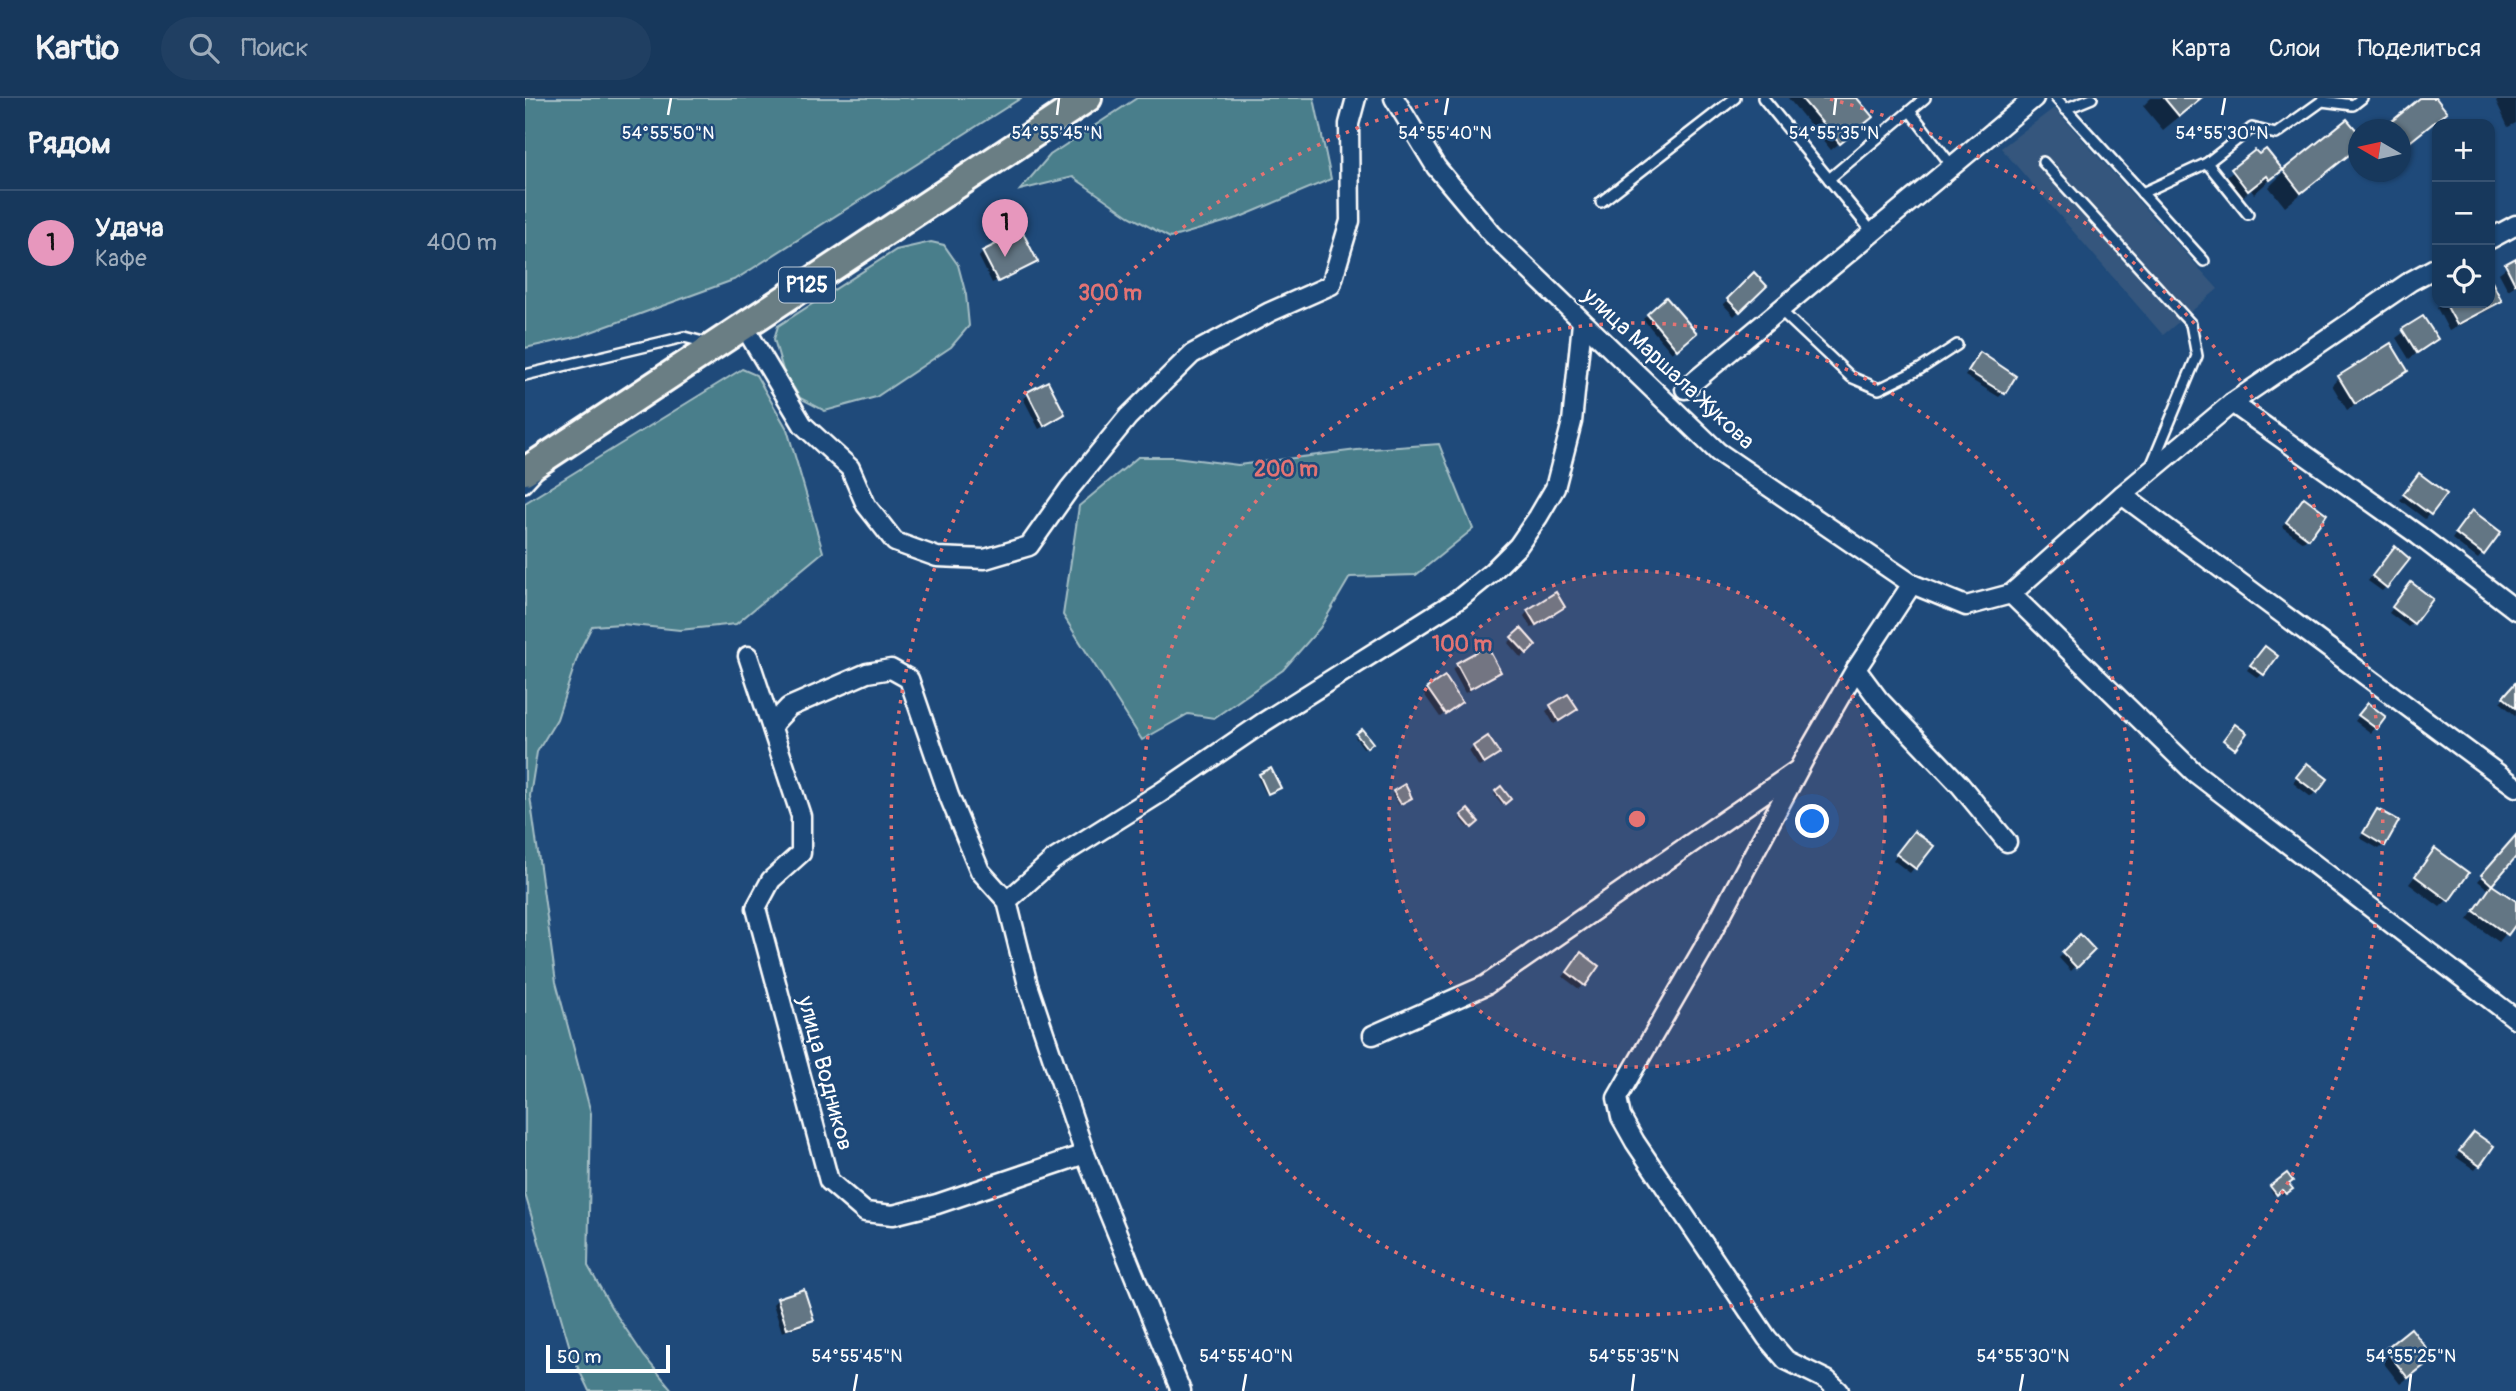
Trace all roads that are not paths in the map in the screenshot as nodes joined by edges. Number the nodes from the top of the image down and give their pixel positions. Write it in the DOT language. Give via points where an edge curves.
graph roads {
  1 [pos="1088,98"];
  2 [pos="1356,98"];
  3 [pos="1394,98"];
  4 [pos="1735,98"];
  5 [pos="1763,98"];
  6 [pos="1925,98"];
  7 [pos="2056,98"];
  8 [pos="2092,98"];
  9 [pos="2362,98"];
  10 [pos="2030,99"];
  11 [pos="2065,109"];
  12 [pos="1910,111"];
  13 [pos="2043,162"];
  14 [pos="2207,163"];
  15 [pos="1952,166"];
  16 [pos="1829,178"];
  17 [pos="2143,193"];
  18 [pos="1601,202"];
  19 [pos="2248,214"];
  20 [pos="2516,225"];
  21 [pos="1873,233"];
  22 [pos="2495,236"];
  23 [pos="2204,261"];
  24 [pos="2432,270"];
  25 [pos="1780,310"];
  26 [pos="1583,323"];
  27 [pos="744,326"];
  28 [pos="715,345"];
  29 [pos="1957,345"];
  30 [pos="525,375"];
  31 [pos="1685,389"];
  32 [pos="2232,403"];
  33 [pos="563,446"];
  34 [pos="525,460"];
  35 [pos="525,471"];
  36 [pos="2149,472"];
  37 [pos="525,487"];
  38 [pos="2122,495"];
  39 [pos="1912,584"];
  40 [pos="2011,594"];
  41 [pos="2516,610"];
  42 [pos="748,656"];
  43 [pos="1856,669"];
  44 [pos="772,725"];
  45 [pos="1799,769"];
  46 [pos="2516,787"];
  47 [pos="2007,842"];
  48 [pos="1007,901"];
  49 [pos="2516,1019"];
  50 [pos="1373,1035"];
  51 [pos="1085,1154"];
  52 [pos="1181,1391"];
  53 [pos="1839,1391"];
  1 -- 27 [label="main road, Р125"];
  2 -- 27 [label="street" via="1349,124 1350,220 1331,285 1192,354 1128,417 1029,546 985,559 937,557 895,542 866,505 850,468 803,425"];
  3 -- 26 [label="street, улица Маршала Жукова" via="1436,167 1476,215"];
  4 -- 18 [label="lane"];
  5 -- 16 [label="lane"];
  6 -- 12 [label="lane"];
  7 -- 11 [label="lane"];
  8 -- 11 [label="lane"];
  9 -- 14 [label="lane" via="2353,104 2322,101 2276,134 2252,128"];
  10 -- 15 [label="street"];
  11 -- 17 [label="lane"];
  12 -- 15 [label="lane"];
  12 -- 16 [label="lane"];
  13 -- 36 [label="lane" via="2191,324 2197,356"];
  14 -- 17 [label="lane"];
  14 -- 19 [label="lane"];
  15 -- 21 [label="street"];
  16 -- 21 [label="lane"];
  17 -- 23 [label="lane"];
  20 -- 22 [label="street"];
  21 -- 25 [label="street"];
  24 -- 32 [label="street"];
  25 -- 29 [label="lane" via="1851,377 1879,389"];
  25 -- 31 [label="street"];
  26 -- 39 [label="street, улица Маршала Жукова" via="1718,452"];
  26 -- 48 [label="street" via="1572,422 1555,488 1518,546 1492,573 1459,599 1053,860"];
  27 -- 28 [label="main road, Р125"];
  28 -- 30 [label="lane" via="684,337"];
  28 -- 33 [label="main road, Р125"];
  32 -- 36 [label="street"];
  32 -- 41 [label="street"];
  33 -- 34 [label="lane"];
  33 -- 35 [label="main road, Р125"];
  33 -- 37 [label="lane"];
  36 -- 38 [label="street"];
  38 -- 40 [label="street"];
  38 -- 46 [label="street"];
  39 -- 40 [label="street, улица Маршала Жукова" via="1966,606"];
  39 -- 43 [label="street"];
  40 -- 49 [label="street" via="2194,772"];
  42 -- 44 [label="street, улица Водников"];
  43 -- 45 [label="street"];
  43 -- 47 [label="street"];
  44 -- 48 [label="street" via="789,707 867,673 891,669 909,679 980,871"];
  44 -- 51 [label="street, улица Водников" via="801,816 801,853 771,880 756,908 829,1181 865,1212 893,1215"];
  45 -- 50 [label="street" via="1486,985"];
  45 -- 53 [label="street" via="1617,1098 1635,1142 1767,1338 1786,1360"];
  48 -- 51 [label="street" via="1028,985"];
  51 -- 52 [label="street"];
}
